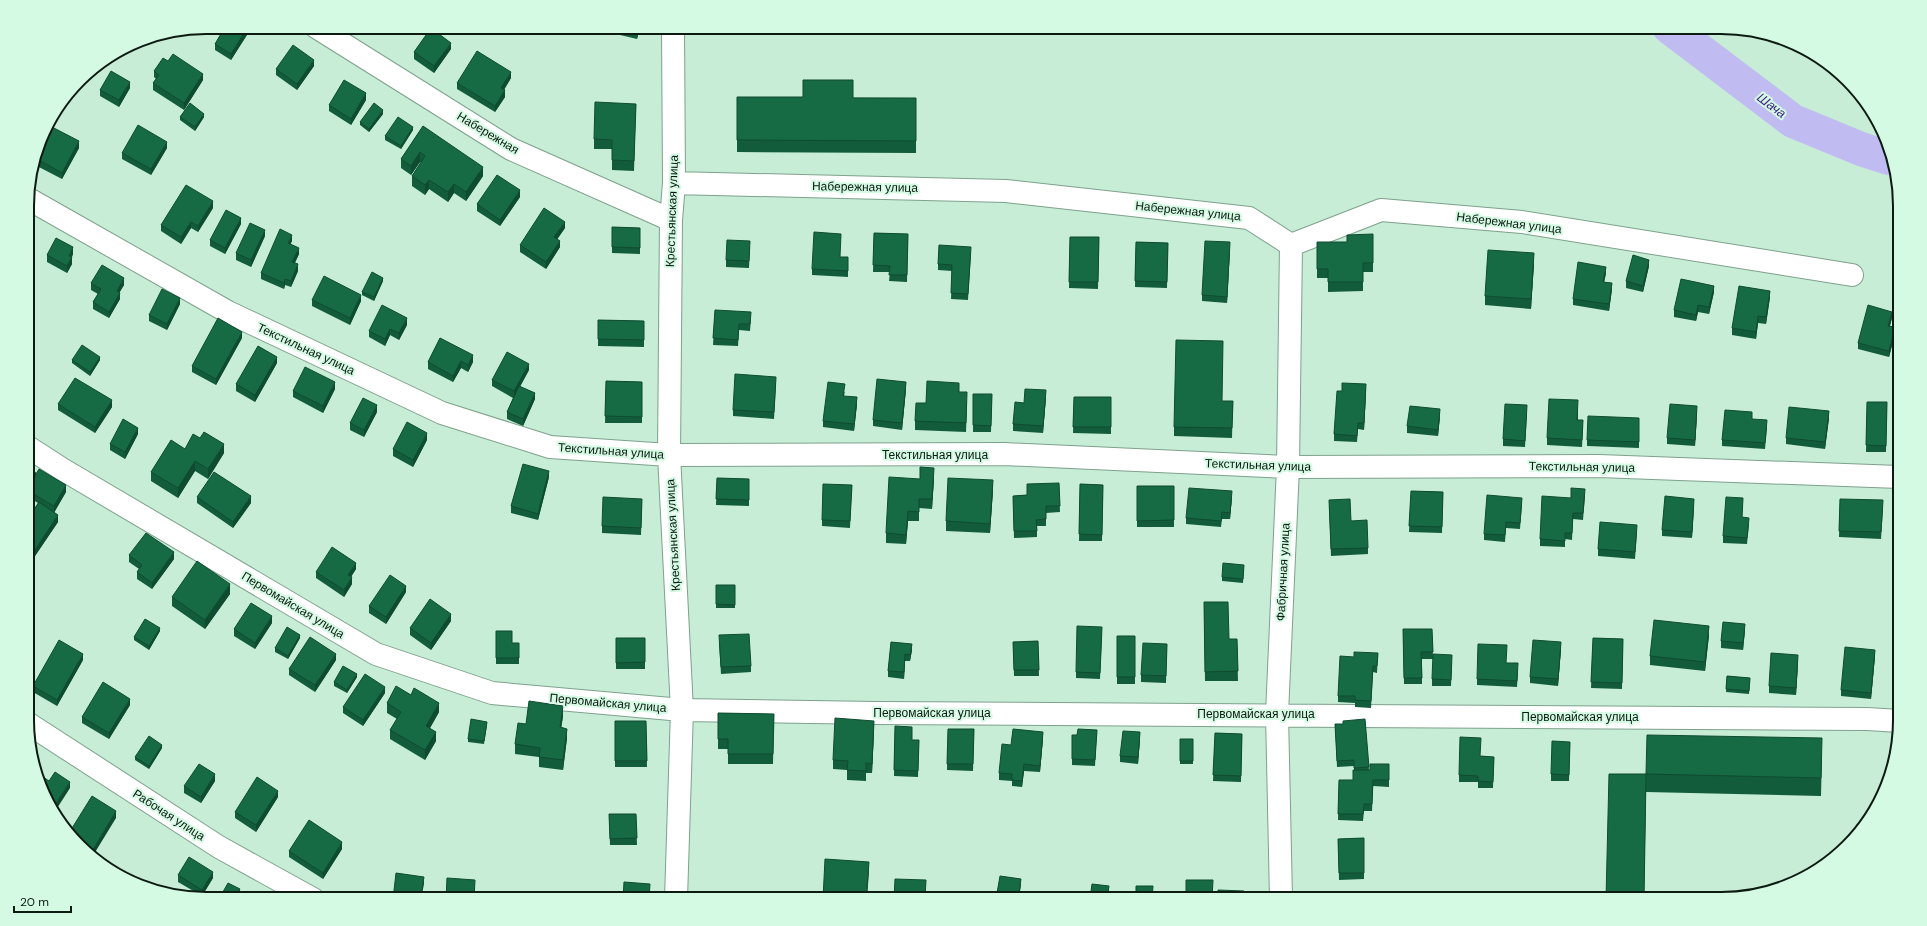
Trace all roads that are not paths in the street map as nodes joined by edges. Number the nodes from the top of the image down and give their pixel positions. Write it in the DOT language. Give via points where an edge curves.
graph roads {
  1 [pos="327,34"];
  2 [pos="672,34"];
  3 [pos="674,183"];
  4 [pos="34,202"];
  5 [pos="671,220"];
  6 [pos="1291,245"];
  7 [pos="1852,275"];
  8 [pos="34,451"];
  9 [pos="669,456"];
  10 [pos="1288,467"];
  11 [pos="1893,477"];
  12 [pos="682,710"];
  13 [pos="1277,714"];
  14 [pos="1893,721"];
  15 [pos="34,728"];
  16 [pos="300,892"];
  17 [pos="676,892"];
  18 [pos="1281,892"];
  1 -- 5 [label="street, Набережная" via="511,149"];
  2 -- 3 [label="street, Крестьянская улица"];
  3 -- 5 [label="street, Крестьянская улица"];
  3 -- 6 [label="street, Набережная улица" via="1006,190 1249,218"];
  4 -- 9 [label="street, Текстильная улица" via="228,312 442,413 550,447"];
  5 -- 9 [label="street, Крестьянская улица"];
  6 -- 7 [label="street, Набережная улица" via="1381,210 1522,222"];
  6 -- 10 [label="street, Фабричная улица"];
  8 -- 12 [label="street, Первомайская улица" via="62,470 376,654 492,693"];
  9 -- 10 [label="street, Текстильная улица" via="1004,454"];
  9 -- 12 [label="street, Крестьянская улица"];
  10 -- 11 [label="street, Текстильная улица" via="1599,466"];
  10 -- 13 [label="street, Фабричная улица"];
  12 -- 13 [label="street, Первомайская улица"];
  12 -- 17 [label="street, Крестьянская улица"];
  13 -- 14 [label="street, Первомайская улица" via="1859,719"];
  13 -- 18 [label="street, Фабричная улица"];
  15 -- 16 [label="street, Рабочая улица" via="219,847"];
}
